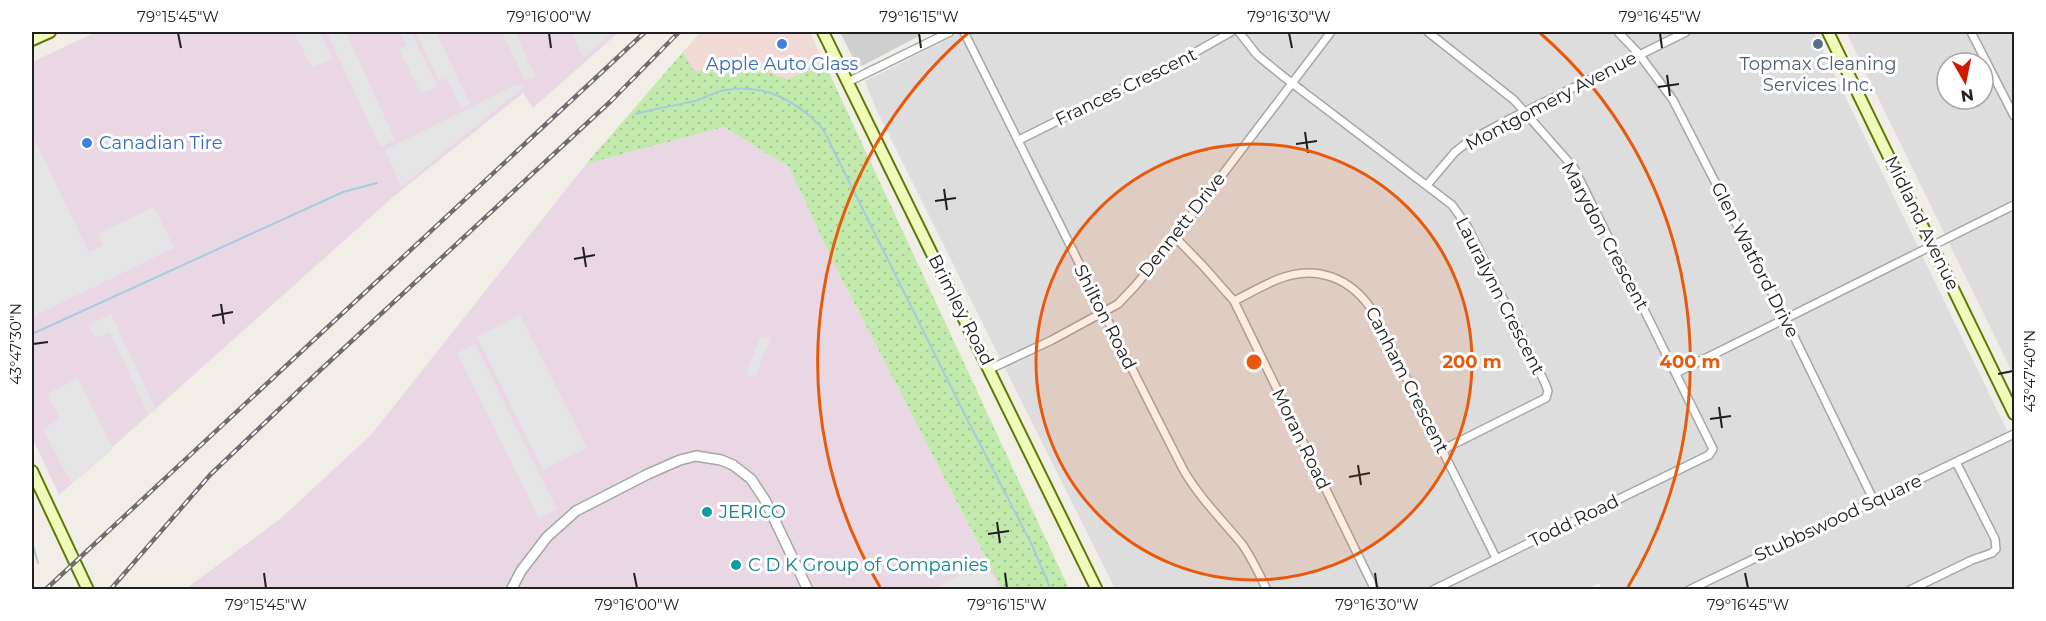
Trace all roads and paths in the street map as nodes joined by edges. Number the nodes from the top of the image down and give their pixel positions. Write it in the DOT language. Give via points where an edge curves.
graph roads {
  1 [pos="50,32"];
  2 [pos="824,32"];
  3 [pos="950,32"];
  4 [pos="964,32"];
  5 [pos="1231,32"];
  6 [pos="1239,32"];
  7 [pos="1331,32"];
  8 [pos="1428,32"];
  9 [pos="1618,32"];
  10 [pos="1686,32"];
  11 [pos="1828,32"];
  12 [pos="1971,32"];
  13 [pos="32,40"];
  14 [pos="1639,54"];
  15 [pos="848,82"];
  16 [pos="1293,84"];
  17 [pos="2012,103"];
  18 [pos="1526,111"];
  19 [pos="2014,116"];
  20 [pos="1018,140"];
  21 [pos="1427,185"];
  22 [pos="2014,205"];
  23 [pos="1175,237"];
  24 [pos="1933,244"];
  25 [pos="1234,301"];
  26 [pos="1104,313"];
  27 [pos="1785,318"];
  28 [pos="990,369"];
  29 [pos="1676,373"];
  30 [pos="2014,414"];
  31 [pos="2014,434"];
  32 [pos="1713,449"];
  33 [pos="1442,450"];
  34 [pos="1956,462"];
  35 [pos="32,471"];
  36 [pos="1874,501"];
  37 [pos="1496,558"];
  38 [pos="88,590"];
  39 [pos="511,590"];
  40 [pos="808,590"];
  41 [pos="1097,590"];
  42 [pos="1267,590"];
  43 [pos="1375,590"];
  44 [pos="1433,590"];
  45 [pos="1689,590"];
  46 [pos="1910,590"];
  1 -- 13 [label="main road"];
  2 -- 15 [label="main road, Brimley Road"];
  3 -- 15 [label="street"];
  4 -- 20 [label="street, Shilton Road"];
  5 -- 20 [label="street, Frances Crescent"];
  6 -- 16 [label="street" via="1257,55"];
  7 -- 16 [label="street, Dennett Drive"];
  8 -- 18 [label="street, Marydon Crescent"];
  9 -- 14 [label="street, Glen Watford Drive"];
  10 -- 14 [label="street, Montgomery Avenue"];
  11 -- 24 [label="main road, Midland Avenue"];
  12 -- 17 [label="street"];
  14 -- 18 [label="street, Montgomery Avenue"];
  14 -- 27 [label="street, Glen Watford Drive" via="1673,100"];
  15 -- 28 [label="main road, Brimley Road"];
  16 -- 21 [label="street, Lauralynn Crescent"];
  16 -- 23 [label="street, Dennett Drive"];
  17 -- 19 [label="street"];
  18 -- 21 [label="street, Montgomery Avenue" via="1469,141"];
  18 -- 29 [label="street, Marydon Crescent" via="1574,168"];
  20 -- 26 [label="street, Shilton Road"];
  21 -- 33 [label="street, Lauralynn Crescent" via="1452,205 1467,226 1548,390 1546,398"];
  22 -- 24 [label="street"];
  23 -- 25 [label="street, Moran Road"];
  23 -- 26 [label="street, Dennett Drive" via="1136,285"];
  24 -- 27 [label="street"];
  24 -- 30 [label="main road, Midland Avenue"];
  25 -- 33 [label="street, Canham Crescent" via="1294,274 1319,274 1349,284 1374,313"];
  25 -- 43 [label="street, Moran Road"];
  26 -- 28 [label="street, Dennett Drive"];
  26 -- 42 [label="street, Shilton Road" via="1196,491 1253,560"];
  27 -- 29 [label="street"];
  27 -- 36 [label="street, Glen Watford Drive"];
  28 -- 41 [label="main road, Brimley Road"];
  29 -- 32 [label="street, Marydon Crescent"];
  31 -- 34 [label="street, Stubbswood Square"];
  32 -- 37 [label="street, Todd Road" via="1709,455"];
  33 -- 37 [label="street, Canham Crescent"];
  34 -- 36 [label="street, Stubbswood Square"];
  34 -- 46 [label="street" via="1995,539 1996,549"];
  35 -- 38 [label="main road"];
  36 -- 45 [label="street, Stubbswood Square"];
  37 -- 44 [label="street, Todd Road"];
  39 -- 40 [label="street" via="547,537 576,511 680,459 696,456 733,465 751,479"];
}
